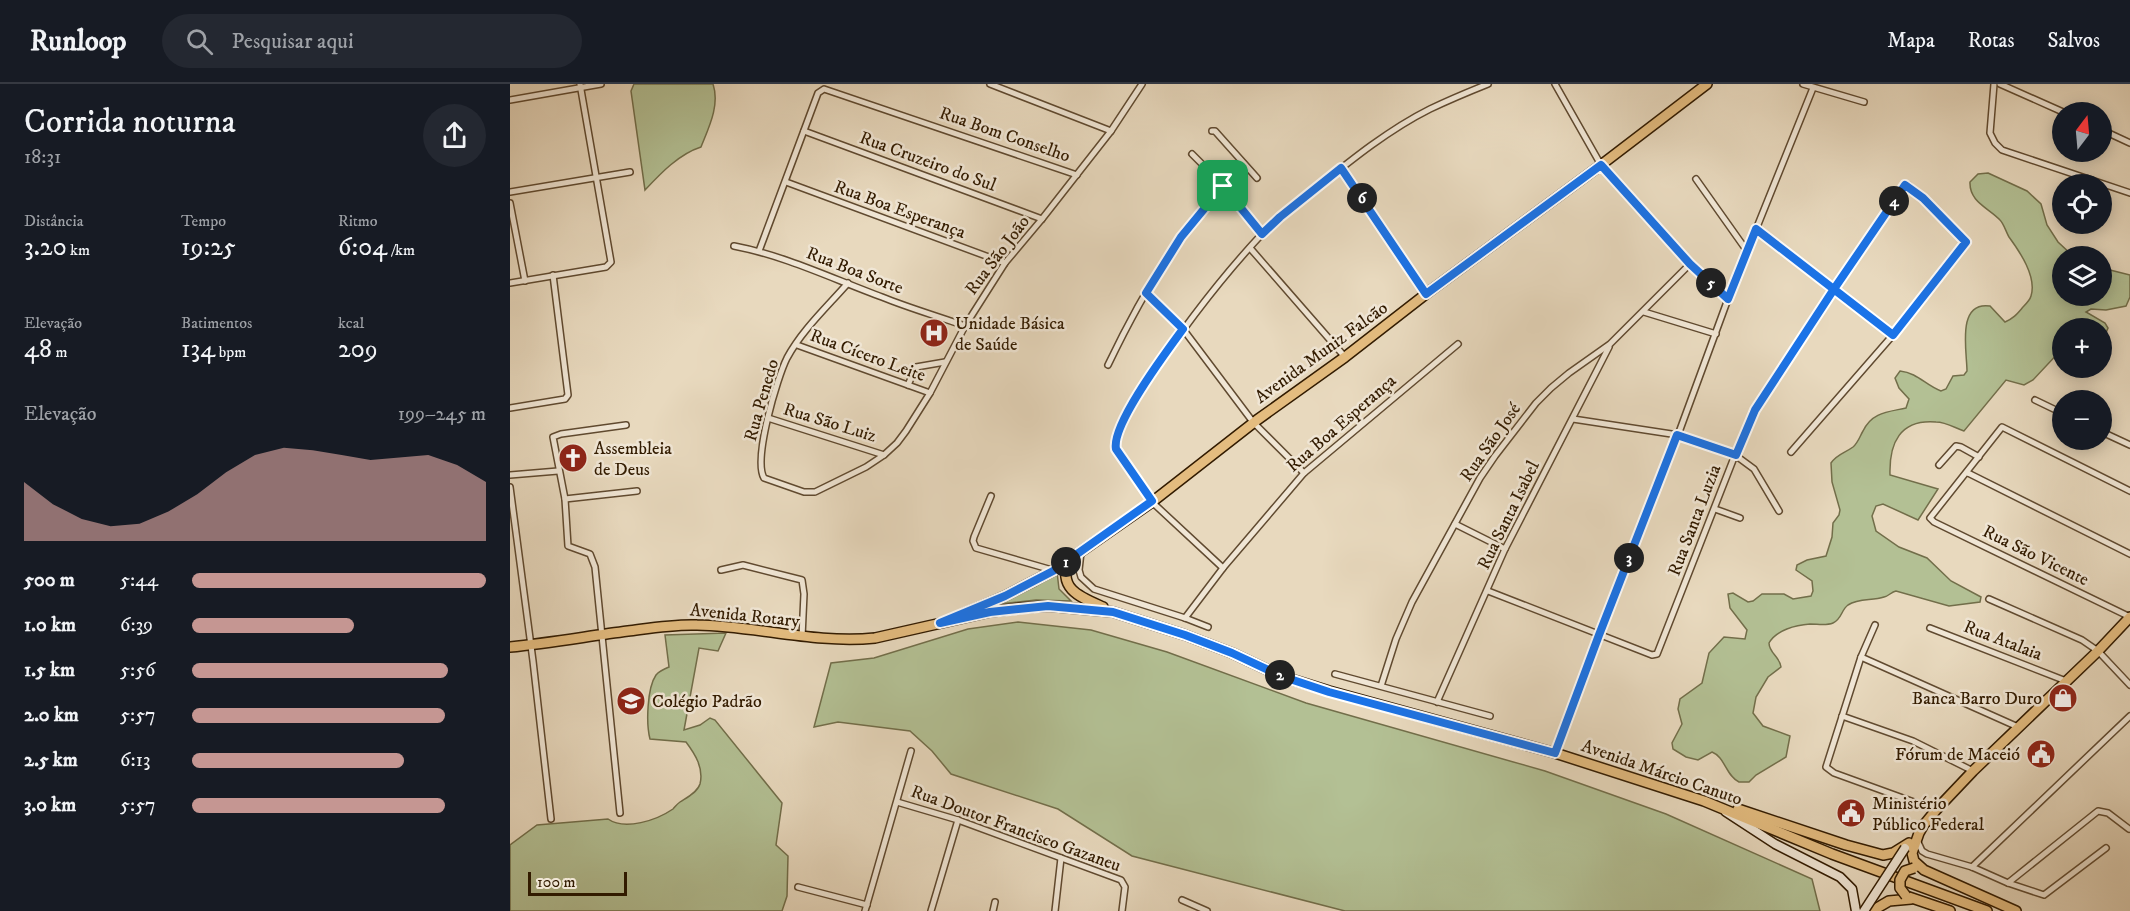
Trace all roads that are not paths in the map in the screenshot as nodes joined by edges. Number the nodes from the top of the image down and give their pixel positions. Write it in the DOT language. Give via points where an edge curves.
graph roads {
  1 [pos="602,84"];
  2 [pos="990,84"];
  3 [pos="1141,84"];
  4 [pos="1488,84"];
  5 [pos="1555,84"];
  6 [pos="1707,84"];
  7 [pos="1803,84"];
  8 [pos="1994,84"];
  9 [pos="2000,84"];
  10 [pos="581,86"];
  11 [pos="1814,88"];
  12 [pos="510,100"];
  13 [pos="1864,102"];
  14 [pos="2052,107"];
  15 [pos="804,131"];
  16 [pos="1212,131"];
  17 [pos="1111,132"];
  18 [pos="2112,135"];
  19 [pos="2130,143"];
  20 [pos="1192,154"];
  21 [pos="1244,164"];
  22 [pos="1601,165"];
  23 [pos="1341,168"];
  24 [pos="630,172"];
  25 [pos="1077,175"];
  26 [pos="598,178"];
  27 [pos="1257,178"];
  28 [pos="1696,178"];
  29 [pos="786,182"];
  30 [pos="1223,186"];
  31 [pos="510,192"];
  32 [pos="2130,193"];
  33 [pos="510,203"];
  34 [pos="1042,219"];
  35 [pos="1756,229"];
  36 [pos="1262,234"];
  37 [pos="735,246"];
  38 [pos="1250,248"];
  39 [pos="759,251"];
  40 [pos="1747,251"];
  41 [pos="1005,263"];
  42 [pos="1690,264"];
  43 [pos="553,275"];
  44 [pos="525,281"];
  45 [pos="848,283"];
  46 [pos="510,284"];
  47 [pos="1834,289"];
  48 [pos="1146,293"];
  49 [pos="1426,294"];
  50 [pos="1728,299"];
  51 [pos="1644,312"];
  52 [pos="965,326"];
  53 [pos="1183,329"];
  54 [pos="1716,333"];
  55 [pos="1893,335"];
  56 [pos="1458,344"];
  57 [pos="1610,344"];
  58 [pos="797,345"];
  59 [pos="1345,357"];
  60 [pos="945,362"];
  61 [pos="1107,365"];
  62 [pos="908,385"];
  63 [pos="930,393"];
  64 [pos="2035,400"];
  65 [pos="510,408"];
  66 [pos="2052,408"];
  67 [pos="768,418"];
  68 [pos="1573,419"];
  69 [pos="1253,422"];
  70 [pos="626,425"];
  71 [pos="1677,435"];
  72 [pos="2112,437"];
  73 [pos="2130,446"];
  74 [pos="1791,452"];
  75 [pos="884,455"];
  76 [pos="1736,455"];
  77 [pos="1979,457"];
  78 [pos="1939,465"];
  79 [pos="558,471"];
  80 [pos="1304,473"];
  81 [pos="1968,473"];
  82 [pos="762,474"];
  83 [pos="510,475"];
  84 [pos="510,487"];
  85 [pos="2130,490"];
  86 [pos="637,491"];
  87 [pos="991,496"];
  88 [pos="564,499"];
  89 [pos="1152,501"];
  90 [pos="1715,509"];
  91 [pos="1779,511"];
  92 [pos="1740,518"];
  93 [pos="1455,524"];
  94 [pos="1505,549"];
  95 [pos="1081,550"];
  96 [pos="2130,554"];
  97 [pos="1069,559"];
  98 [pos="1223,568"];
  99 [pos="721,570"];
  100 [pos="1053,571"];
  101 [pos="1488,591"];
  102 [pos="1989,599"];
  103 [pos="1113,612"];
  104 [pos="2130,617"];
  105 [pos="1185,618"];
  106 [pos="940,623"];
  107 [pos="1875,625"];
  108 [pos="1208,627"];
  109 [pos="1930,628"];
  110 [pos="601,634"];
  111 [pos="1599,635"];
  112 [pos="802,637"];
  113 [pos="531,645"];
  114 [pos="510,647"];
  115 [pos="2098,651"];
  116 [pos="1861,657"];
  117 [pos="1335,674"];
  118 [pos="2066,681"];
  119 [pos="2130,685"];
  120 [pos="1381,686"];
  121 [pos="1437,702"];
  122 [pos="1490,716"];
  123 [pos="1842,716"];
  124 [pos="2130,716"];
  125 [pos="2018,727"];
  126 [pos="911,751"];
  127 [pos="1555,753"];
  128 [pos="1973,771"];
  129 [pos="1704,801"];
  130 [pos="897,802"];
  131 [pos="1718,807"];
  132 [pos="1936,810"];
  133 [pos="620,813"];
  134 [pos="551,819"];
  135 [pos="958,820"];
  136 [pos="2129,829"];
  137 [pos="1911,843"];
  138 [pos="2106,848"];
  139 [pos="1061,858"];
  140 [pos="1972,867"];
  141 [pos="1919,869"];
  142 [pos="2008,883"];
  143 [pos="798,887"];
  144 [pos="1910,898"];
  145 [pos="1182,900"];
  146 [pos="995,902"];
  147 [pos="866,908"];
  148 [pos="931,911"];
  149 [pos="993,911"];
  150 [pos="1055,911"];
  151 [pos="1122,911"];
  152 [pos="1207,911"];
  153 [pos="1856,911"];
  154 [pos="1864,911"];
  155 [pos="1872,911"];
  156 [pos="1950,911"];
  157 [pos="1988,911"];
  158 [pos="2016,911"];
  1 -- 10 [label="street"];
  2 -- 17 [label="street"];
  3 -- 17 [label="street, Rua São João"];
  4 -- 23 [label="street" via="1427,110"];
  5 -- 22 [label="street"];
  6 -- 22 [label="main road, Avenida Muniz Falcão"];
  7 -- 11 [label="street"];
  8 -- 32 [label="street" via="1990,133 2002,150"];
  9 -- 14 [label="street"];
  10 -- 12 [label="street"];
  10 -- 26 [label="street"];
  11 -- 13 [label="street"];
  11 -- 35 [label="street"];
  15 -- 25 [label="street, Rua Bom Conselho" via="820,90 828,89"];
  15 -- 29 [label="street"];
  15 -- 34 [label="street, Rua Cruzeiro do Sul"];
  16 -- 21 [label="street"];
  17 -- 25 [label="street, Rua São João"];
  18 -- 19 [label="street"];
  20 -- 30 [label="street"];
  21 -- 27 [label="street"];
  21 -- 30 [label="street"];
  22 -- 42 [label="street"];
  22 -- 49 [label="main road, Avenida Muniz Falcão"];
  23 -- 36 [label="street"];
  23 -- 49 [label="street"];
  24 -- 26 [label="street"];
  25 -- 34 [label="street, Rua São João"];
  26 -- 31 [label="street"];
  26 -- 43 [label="street" via="610,265"];
  28 -- 40 [label="street"];
  29 -- 39 [label="street"];
  29 -- 41 [label="street, Rua Boa Esperança"];
  30 -- 36 [label="street"];
  30 -- 48 [label="street" via="1181,237"];
  33 -- 44 [label="street"];
  34 -- 41 [label="street, Rua São João"];
  35 -- 40 [label="street"];
  35 -- 47 [label="street"];
  36 -- 38 [label="street"];
  37 -- 39 [label="street, Rua Boa Sorte"];
  38 -- 53 [label="street"];
  38 -- 59 [label="street"];
  39 -- 45 [label="street, Rua Boa Sorte"];
  40 -- 50 [label="street"];
  41 -- 52 [label="street, Rua São João"];
  42 -- 50 [label="street"];
  42 -- 51 [label="street, Rua São José"];
  43 -- 44 [label="street"];
  43 -- 65 [label="street" via="568,395"];
  44 -- 46 [label="street"];
  45 -- 52 [label="street, Rua Boa Sorte"];
  45 -- 58 [label="street, Rua Penedo"];
  47 -- 55 [label="street"];
  47 -- 55 [label="street, Rua Santa Luzia" via="1905,185 1923,198 1966,242"];
  47 -- 76 [label="street, Rua Santa Luzia" via="1755,410"];
  48 -- 53 [label="street"];
  48 -- 61 [label="street"];
  49 -- 59 [label="main road, Avenida Muniz Falcão"];
  50 -- 54 [label="street"];
  51 -- 54 [label="street"];
  51 -- 57 [label="street, Rua São José"];
  52 -- 60 [label="street, Rua São João"];
  53 -- 69 [label="street"];
  53 -- 89 [label="street" via="1123,420 1115,439 1116,449"];
  54 -- 71 [label="street"];
  55 -- 74 [label="street"];
  56 -- 80 [label="street, Rua Boa Esperança"];
  57 -- 68 [label="street, Rua Santa Isabel"];
  57 -- 93 [label="street, Rua São José" via="1536,403 1480,478"];
  58 -- 62 [label="street, Rua Cícero Leite"];
  58 -- 67 [label="street, Rua Penedo" via="786,360"];
  59 -- 69 [label="main road, Avenida Muniz Falcão"];
  60 -- 62 [label="street" via="916,367"];
  60 -- 63 [label="street, Rua São João"];
  62 -- 63 [label="street, Rua Cícero Leite"];
  63 -- 75 [label="street, Rua São João" via="906,431"];
  64 -- 66 [label="street"];
  67 -- 75 [label="street, Rua São Luiz"];
  67 -- 82 [label="street, Rua Penedo" via="761,454"];
  68 -- 71 [label="street"];
  68 -- 94 [label="street, Rua Santa Isabel"];
  69 -- 80 [label="street"];
  69 -- 89 [label="main road, Avenida Muniz Falcão"];
  70 -- 79 [label="street" via="553,437"];
  71 -- 76 [label="street"];
  71 -- 111 [label="street"];
  72 -- 73 [label="street"];
  75 -- 82 [label="street, Rua São João" via="815,492 799,490"];
  76 -- 90 [label="street, Rua Santa Luzia"];
  76 -- 91 [label="street" via="1754,469"];
  77 -- 78 [label="street" via="1956,446"];
  77 -- 81 [label="street"];
  77 -- 85 [label="street" via="2002,427"];
  79 -- 83 [label="street"];
  79 -- 88 [label="street"];
  80 -- 98 [label="street, Rua Boa Esperança"];
  81 -- 96 [label="street"];
  81 -- 104 [label="street, Rua São Vicente" via="1930,518 1934,522"];
  84 -- 113 [label="street"];
  86 -- 88 [label="street"];
  87 -- 100 [label="street" via="974,537 976,548"];
  88 -- 110 [label="street" via="568,546 590,554 594,562"];
  89 -- 95 [label="main road, Avenida Muniz Falcão"];
  89 -- 98 [label="street"];
  90 -- 92 [label="street"];
  90 -- 111 [label="street, Rua Santa Luzia" via="1657,654"];
  93 -- 94 [label="street"];
  93 -- 120 [label="street, Rua São José" via="1406,616"];
  94 -- 101 [label="street, Rua Santa Isabel"];
  95 -- 97 [label="main road, Avenida Muniz Falcão"];
  95 -- 105 [label="street" via="1081,578 1094,589"];
  97 -- 100 [label="main road, Avenida Muniz Falcão"];
  97 -- 103 [label="main road" via="1066,578 1072,590"];
  98 -- 105 [label="street, Rua Boa Esperança"];
  99 -- 112 [label="street" via="743,565 802,580"];
  100 -- 106 [label="main road, Avenida Muniz Falcão"];
  101 -- 111 [label="street"];
  101 -- 121 [label="street, Rua Santa Isabel"];
  102 -- 115 [label="street" via="2082,640"];
  103 -- 106 [label="main road, Avenida Márcio Canuto" via="1048,606 990,612"];
  103 -- 127 [label="main road, Avenida Márcio Canuto" via="1185,635 1329,692"];
  104 -- 115 [label="main road"];
  105 -- 108 [label="street"];
  106 -- 112 [label="main road, Avenida Rotary" via="867,639"];
  107 -- 116 [label="street"];
  109 -- 118 [label="street, Rua Atalaia"];
  110 -- 112 [label="main road, Avenida Rotary" via="699,625"];
  110 -- 113 [label="main road, Avenida Rotary"];
  110 -- 133 [label="street"];
  111 -- 127 [label="street"];
  113 -- 114 [label="main road, Avenida Rotary"];
  113 -- 134 [label="street"];
  115 -- 118 [label="main road"];
  115 -- 119 [label="street"];
  116 -- 123 [label="street"];
  116 -- 125 [label="street"];
  117 -- 120 [label="street"];
  118 -- 125 [label="main road"];
  120 -- 121 [label="street"];
  121 -- 122 [label="street"];
  123 -- 128 [label="street" via="1912,741"];
  123 -- 132 [label="street" via="1826,768"];
  124 -- 140 [label="street"];
  125 -- 128 [label="main road"];
  126 -- 130 [label="street"];
  127 -- 129 [label="main road, Avenida Márcio Canuto"];
  128 -- 132 [label="main road"];
  129 -- 131 [label="main road, Avenida Márcio Canuto"];
  129 -- 137 [label="main road" via="1883,855"];
  130 -- 135 [label="street, Rua Doutor Francisco Gazaneu"];
  130 -- 147 [label="street"];
  131 -- 153 [label="main road" via="1775,844 1840,877 1852,889"];
  131 -- 157 [label="main road, Avenida Márcio Canuto"];
  132 -- 137 [label="main road"];
  135 -- 139 [label="street, Rua Doutor Francisco Gazaneu"];
  135 -- 148 [label="street"];
  136 -- 142 [label="street" via="2108,813 2098,811"];
  137 -- 140 [label="street" via="1927,854"];
  137 -- 141 [label="main road" via="1912,857"];
  137 -- 154 [label="main road, bridge"];
  138 -- 142 [label="street" via="2046,894"];
  139 -- 150 [label="street"];
  139 -- 151 [label="street, Rua Doutor Francisco Gazaneu" via="1121,880"];
  140 -- 142 [label="street"];
  141 -- 144 [label="main road, bridge" via="1905,871 1902,876 1900,888"];
  141 -- 158 [label="main road"];
  143 -- 147 [label="street"];
  144 -- 155 [label="main road" via="1889,901"];
  144 -- 156 [label="main road"];
  145 -- 152 [label="street"];
  146 -- 149 [label="street"];
}
